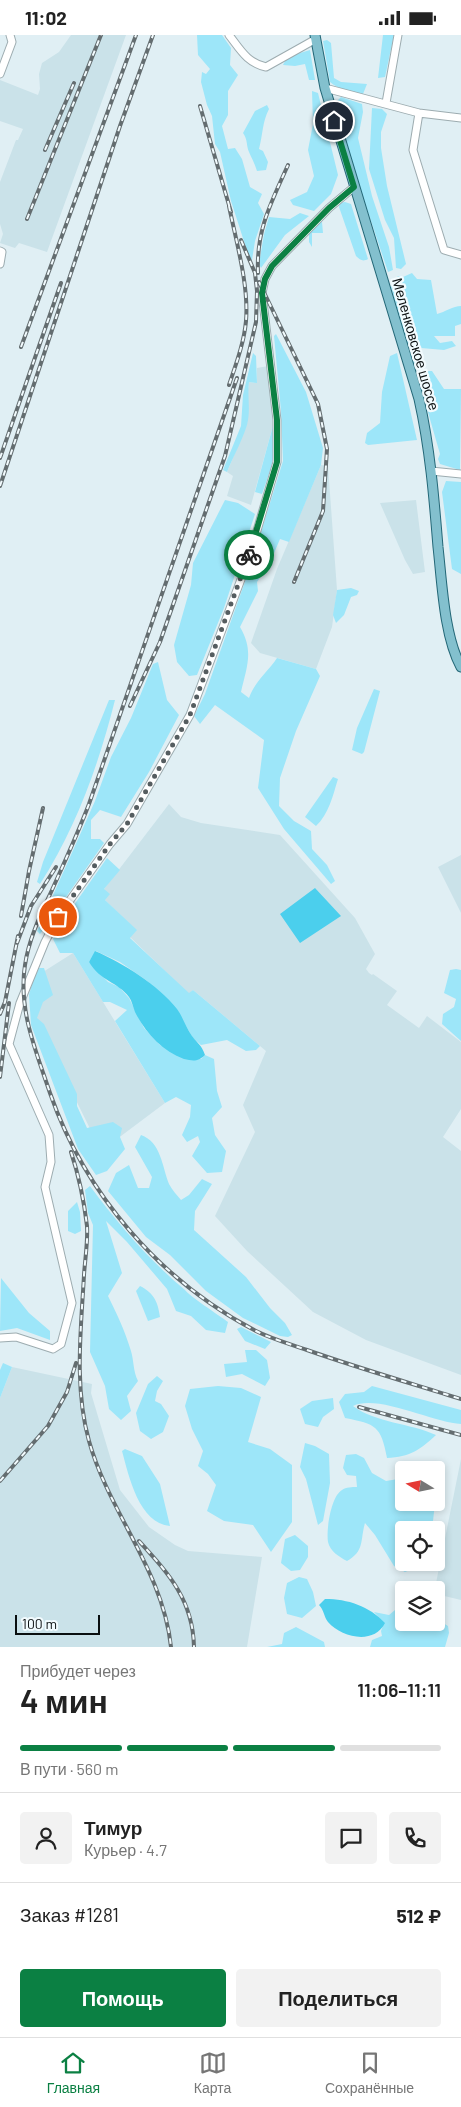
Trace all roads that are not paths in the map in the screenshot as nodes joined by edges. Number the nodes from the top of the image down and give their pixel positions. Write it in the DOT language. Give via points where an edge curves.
graph roads {
  1 [pos="10,35"];
  2 [pos="229,35"];
  3 [pos="398,35"];
  4 [pos="315,37"];
  5 [pos="0,74"];
  6 [pos="325,89"];
  7 [pos="386,103"];
  8 [pos="419,113"];
  9 [pos="461,118"];
  10 [pos="354,187"];
  11 [pos="0,251"];
  12 [pos="461,255"];
  13 [pos="0,264"];
  14 [pos="431,471"];
  15 [pos="461,474"];
  16 [pos="461,667"];
  17 [pos="0,1338"];
  1 -- 5 [label="street" via="12,42"];
  2 -- 4 [label="street" via="247,59 266,67"];
  3 -- 7 [label="street"];
  4 -- 6 [label="main road, Меленковское шоссе"];
  6 -- 7 [label="street"];
  6 -- 10 [label="main road, Меленковское шоссе"];
  7 -- 8 [label="street"];
  8 -- 9 [label="street"];
  8 -- 12 [label="street" via="413,150 444,250"];
  10 -- 14 [label="main road, Меленковское шоссе" via="419,399"];
  10 -- 17 [label="street" via="272,266 265,279 262,293 277,420 277,462 248,558 190,715 127,824 58,917 13,1022 9,1044 49,1135 52,1162 45,1187 72,1303 61,1344 53,1349 16,1337"];
  11 -- 13 [label="street"];
  14 -- 15 [label="street"];
  14 -- 16 [label="main road, Меленковское шоссе" via="442,588 449,629"];
}
